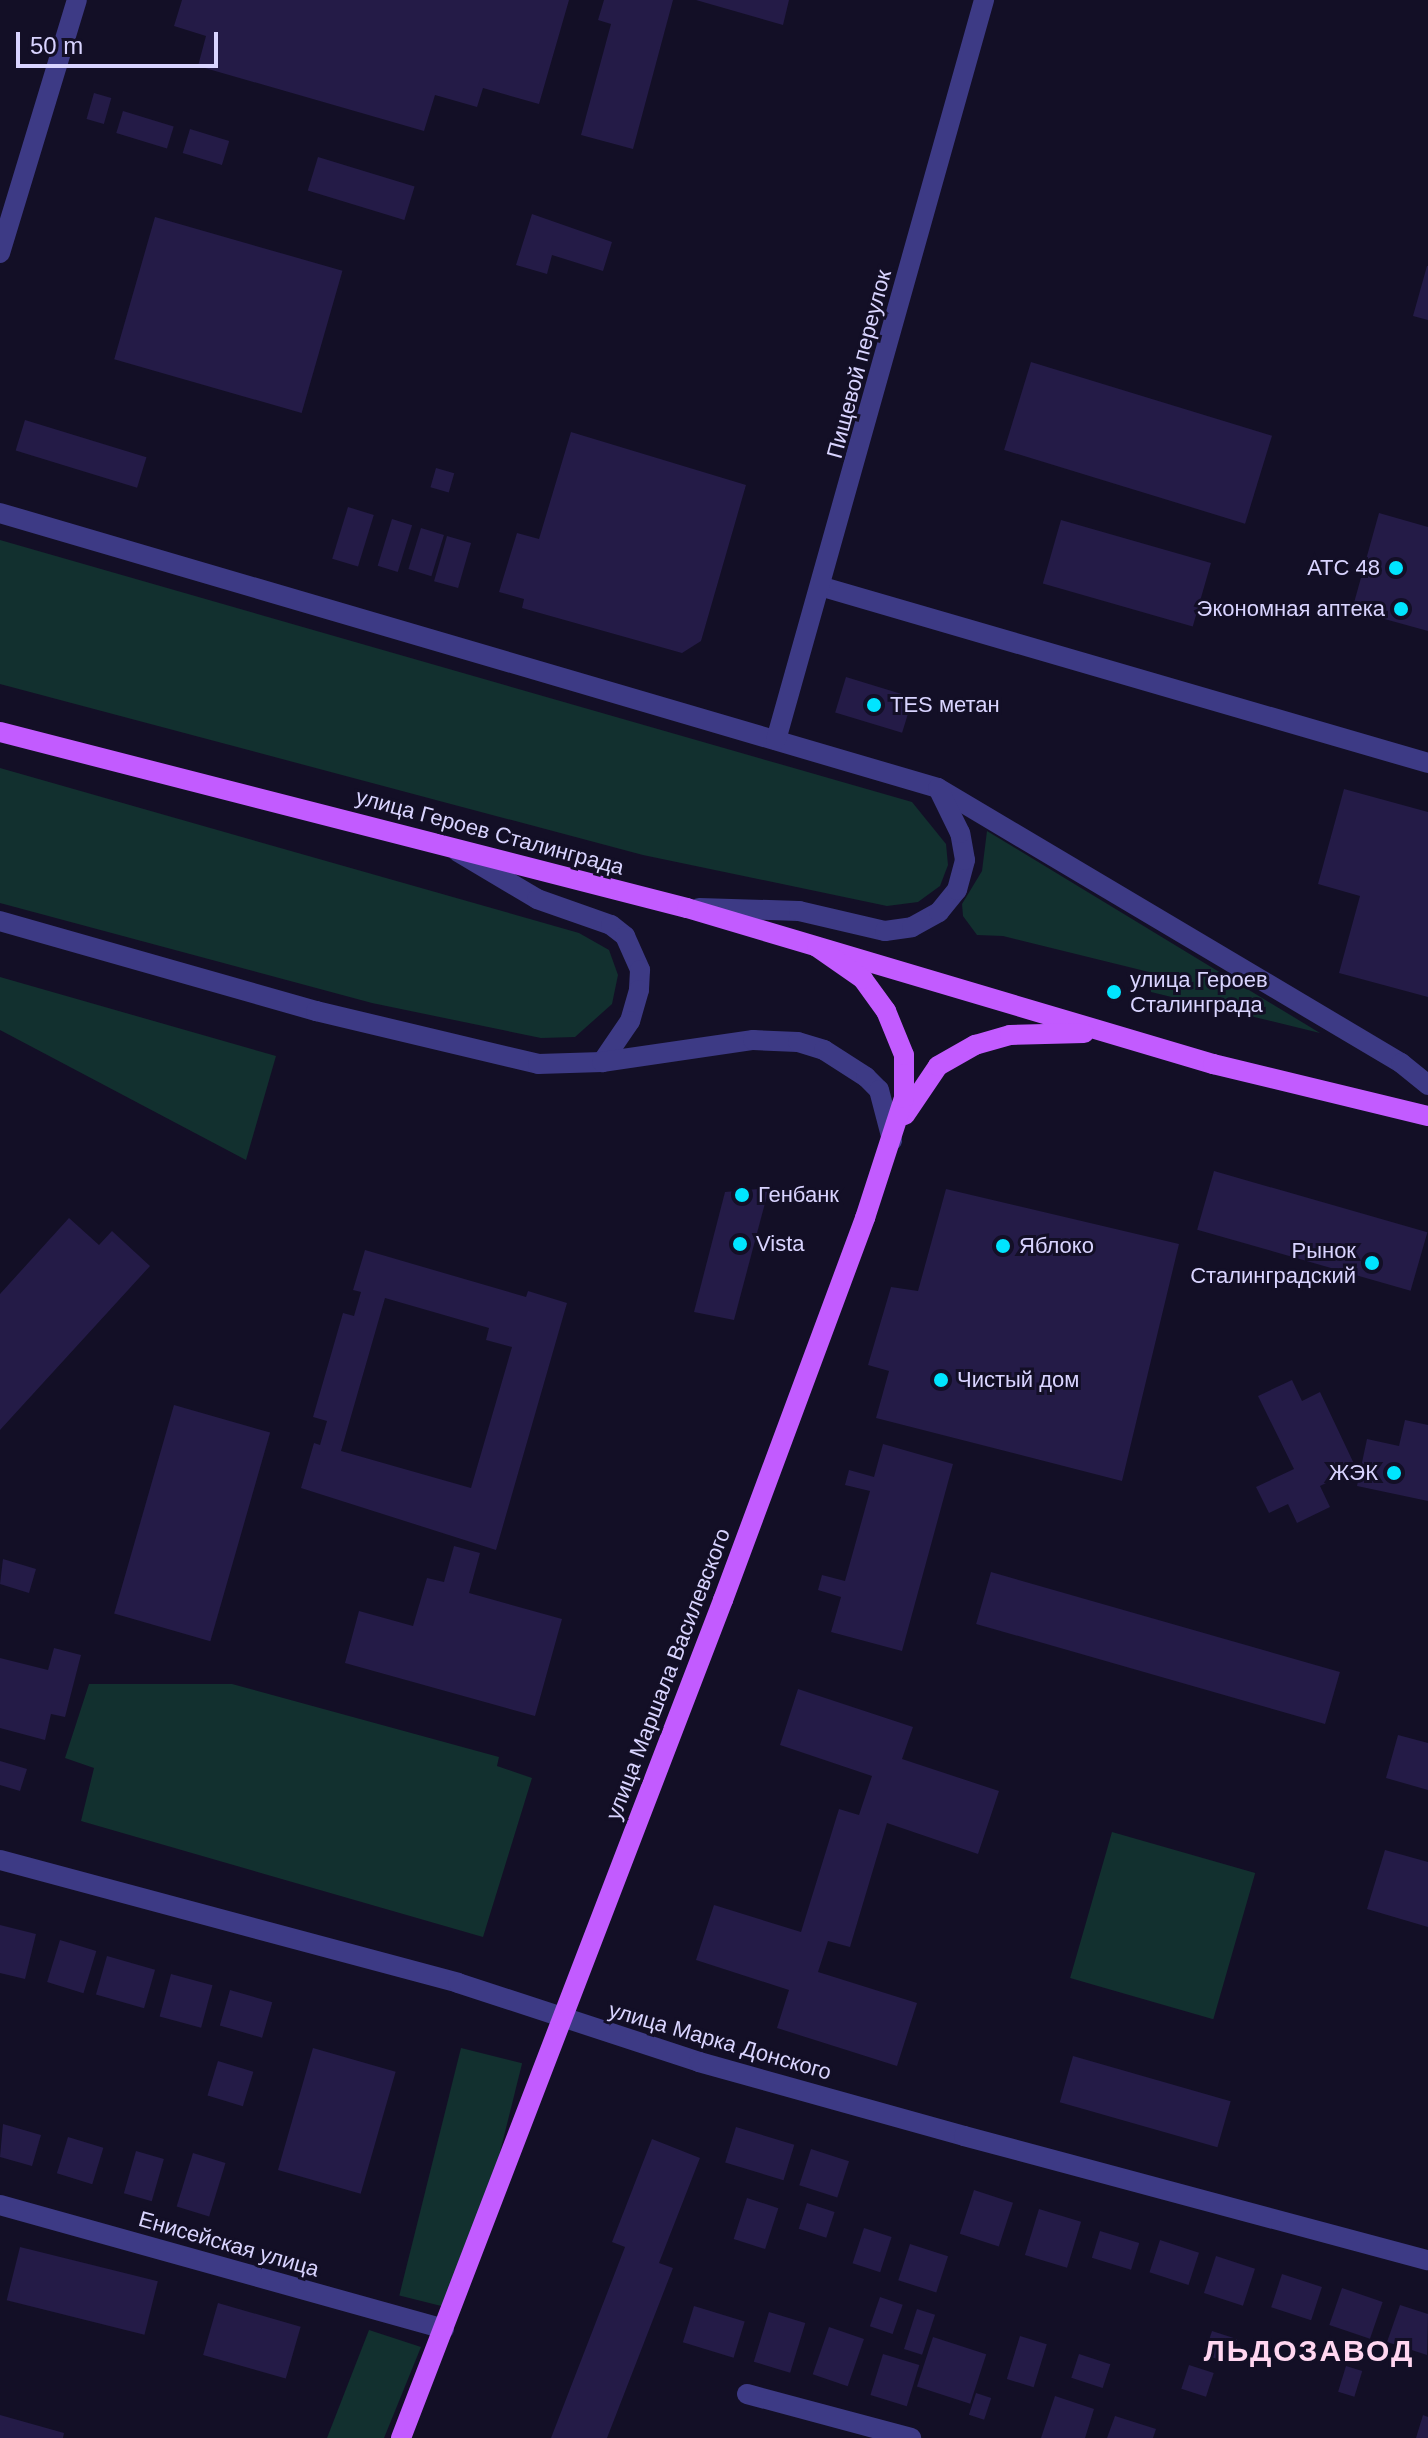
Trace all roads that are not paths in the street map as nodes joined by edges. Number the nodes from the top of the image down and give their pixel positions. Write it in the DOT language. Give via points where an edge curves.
graph roads {
  1 [pos="77,0"];
  2 [pos="984,0"];
  3 [pos="0,253"];
  4 [pos="0,513"];
  5 [pos="823,587"];
  6 [pos="0,732"];
  7 [pos="776,740"];
  8 [pos="1428,763"];
  9 [pos="938,788"];
  10 [pos="443,843"];
  11 [pos="687,908"];
  12 [pos="0,921"];
  13 [pos="817,947"];
  14 [pos="1109,1033"];
  15 [pos="602,1062"];
  16 [pos="1428,1085"];
  17 [pos="1428,1116"];
  18 [pos="892,1140"];
  19 [pos="0,1860"];
  20 [pos="559,2018"];
  21 [pos="0,2205"];
  22 [pos="1428,2260"];
  23 [pos="444,2329"];
  24 [pos="747,2394"];
  25 [pos="401,2438"];
  26 [pos="911,2438"];
  1 -- 3 [label="street"];
  2 -- 5 [label="street, Пищевой переулок"];
  4 -- 7 [label="street"];
  5 -- 7 [label="street, Пищевой переулок"];
  5 -- 8 [label="street"];
  6 -- 10 [label="main road, улица Героев Сталинграда"];
  7 -- 9 [label="street"];
  9 -- 11 [label="street" via="960,833 965,860 957,890 939,912 912,927 885,931 799,911"];
  9 -- 16 [label="street" via="1401,1063"];
  10 -- 11 [label="main road, улица Героев Сталинграда"];
  10 -- 15 [label="street" via="537,899 611,925 625,936 640,970 639,990 630,1021"];
  11 -- 13 [label="main road, улица Героев Сталинграда"];
  12 -- 15 [label="street" via="316,1011 494,1054 538,1064"];
  13 -- 14 [label="main road, улица Героев Сталинграда"];
  13 -- 18 [label="main road, улица Маршала Василевского" via="863,979 896,1034 907,1076"];
  14 -- 17 [label="main road, улица Героев Сталинграда"];
  14 -- 18 [label="main road" via="1010,1035 975,1045 938,1066 913,1098"];
  15 -- 18 [label="street" via="753,1040 798,1042 824,1050 879,1090"];
  18 -- 20 [label="main road, улица Маршала Василевского" via="723,1600"];
  19 -- 20 [label="street, улица Марка Донского" via="458,1983"];
  20 -- 22 [label="street, улица Марка Донского" via="964,2136"];
  20 -- 23 [label="main road, улица Маршала Василевского"];
  21 -- 23 [label="street, Енисейская улица"];
  23 -- 25 [label="main road, улица Маршала Василевского"];
  24 -- 26 [label="street"];
}
